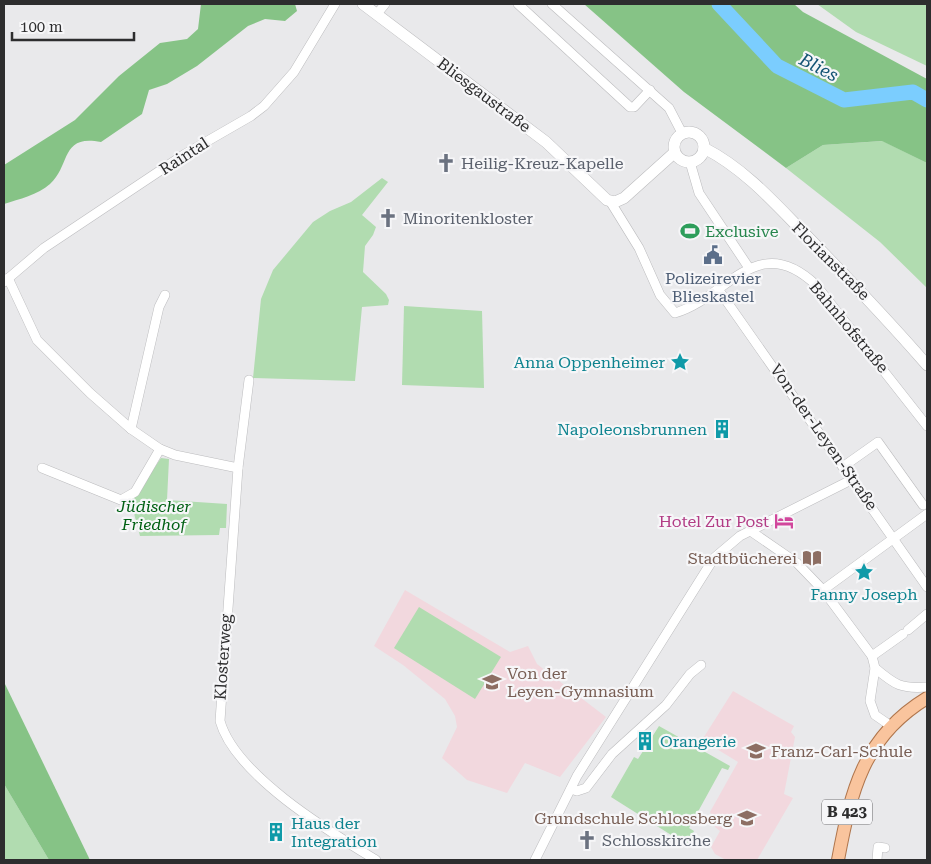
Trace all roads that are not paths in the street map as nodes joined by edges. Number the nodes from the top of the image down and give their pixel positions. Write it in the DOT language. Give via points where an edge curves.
graph roads {
  1 [pos="335,4"];
  2 [pos="363,4"];
  3 [pos="385,4"];
  4 [pos="518,4"];
  5 [pos="552,4"];
  6 [pos="377,14"];
  7 [pos="650,90"];
  8 [pos="682,133"];
  9 [pos="704,148"];
  10 [pos="674,153"];
  11 [pos="690,162"];
  12 [pos="632,190"];
  13 [pos="600,193"];
  14 [pos="610,201"];
  15 [pos="749,268"];
  16 [pos="6,280"];
  17 [pos="718,289"];
  18 [pos="165,295"];
  19 [pos="927,365"];
  20 [pos="249,380"];
  21 [pos="927,426"];
  22 [pos="131,429"];
  23 [pos="160,448"];
  24 [pos="844,466"];
  25 [pos="42,468"];
  26 [pos="238,468"];
  27 [pos="853,479"];
  28 [pos="923,505"];
  29 [pos="927,514"];
  30 [pos="752,532"];
  31 [pos="895,539"];
  32 [pos="927,587"];
  33 [pos="823,590"];
  34 [pos="927,614"];
  35 [pos="872,656"];
  36 [pos="701,665"];
  37 [pos="875,668"];
  38 [pos="927,687"];
  39 [pos="927,698"];
  40 [pos="891,726"];
  41 [pos="571,789"];
  42 [pos="885,848"];
  43 [pos="376,860"];
  44 [pos="535,860"];
  45 [pos="838,860"];
  46 [pos="877,860"];
  1 -- 16 [label="street, Raintal" via="294,72 264,106 44,248"];
  2 -- 6 [label="main road, Bliesgaustraße"];
  3 -- 6 [label="street"];
  4 -- 7 [label="street" via="630,107 634,107"];
  5 -- 7 [label="street"];
  6 -- 13 [label="main road, Bliesgaustraße" via="546,142"];
  7 -- 8 [label="street" via="669,108"];
  8 -- 9 [label="main road" via="697,134"];
  8 -- 10 [label="main road" via="674,144"];
  9 -- 11 [label="main road" via="701,156"];
  9 -- 19 [label="main road, Florianstraße" via="751,180 873,302"];
  10 -- 11 [label="main road" via="680,160"];
  10 -- 12 [label="main road"];
  11 -- 15 [label="street" via="699,193"];
  12 -- 13 [label="main road"];
  12 -- 14 [label="main road" via="620,201"];
  13 -- 14 [label="main road, Bliesgaustraße"];
  14 -- 17 [label="street, Bliesgaustraße" via="639,248 660,295 674,313 697,305"];
  15 -- 17 [label="street"];
  15 -- 21 [label="street, Bahnhofstraße" via="779,265 796,269 808,277"];
  16 -- 22 [label="street" via="37,340"];
  17 -- 24 [label="street, Von-der-Leyen-Straße" via="816,432"];
  18 -- 22 [label="street" via="158,307"];
  20 -- 26 [label="street, Klosterweg"];
  22 -- 23 [label="street"];
  23 -- 25 [label="street" via="135,492 120,500"];
  23 -- 26 [label="street" via="196,461"];
  24 -- 27 [label="street, Von-der-Leyen-Straße"];
  24 -- 28 [label="street" via="878,442"];
  26 -- 43 [label="street, Klosterweg" via="219,707 223,733 236,755 284,796"];
  27 -- 30 [label="street"];
  27 -- 31 [label="street, Von-der-Leyen-Straße"];
  29 -- 31 [label="street"];
  30 -- 33 [label="street" via="797,563"];
  30 -- 41 [label="street" via="740,536 720,552 603,733"];
  31 -- 32 [label="street, Von-der-Leyen-Straße"];
  31 -- 33 [label="street"];
  33 -- 35 [label="street"];
  34 -- 35 [label="street"];
  35 -- 37 [label="street"];
  36 -- 41 [label="street" via="666,705 612,754 590,784 581,790"];
  37 -- 38 [label="street" via="907,689"];
  37 -- 40 [label="street" via="870,701 875,715"];
  39 -- 40 [label="main road, B 423"];
  40 -- 45 [label="main road, B 423" via="862,765 846,814"];
  41 -- 44 [label="street"];
  42 -- 46 [label="street" via="878,847"];
}
